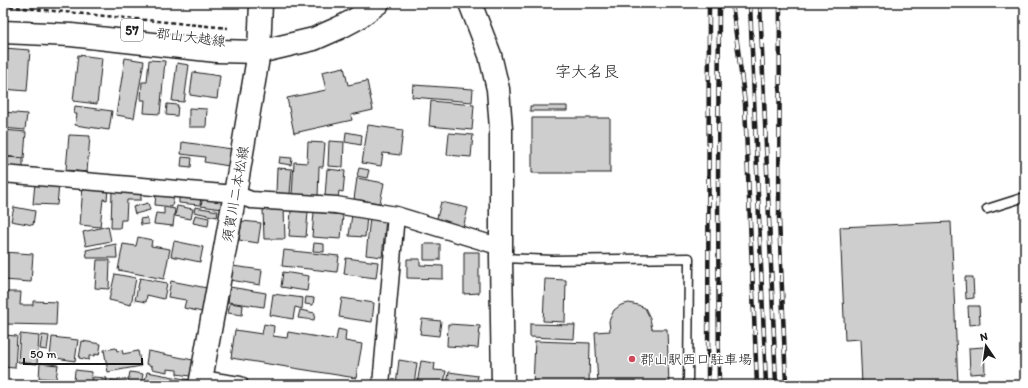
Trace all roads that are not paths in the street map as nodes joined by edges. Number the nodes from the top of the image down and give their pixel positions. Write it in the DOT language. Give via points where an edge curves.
graph roads {
  1 [pos="261,3"];
  2 [pos="378,3"];
  3 [pos="470,3"];
  4 [pos="3,17"];
  5 [pos="3,32"];
  6 [pos="259,52"];
  7 [pos="3,174"];
  8 [pos="235,194"];
  9 [pos="1025,197"];
  10 [pos="987,209"];
  11 [pos="396,215"];
  12 [pos="501,252"];
  13 [pos="201,382"];
  14 [pos="240,385"];
  15 [pos="381,385"];
  16 [pos="503,385"];
  17 [pos="688,385"];
  1 -- 6 [label="main road, 須賀川二本松線"];
  2 -- 6 [label="main road, 郡山大越線 / 57" via="356,19 314,39"];
  3 -- 12 [label="main road" via="490,55 498,90 501,129"];
  4 -- 6 [label="main road, 郡山大越線 / 57" via="223,39"];
  5 -- 6 [label="main road, 郡山大越線 / 57" via="71,35 217,51"];
  6 -- 8 [label="main road, 須賀川二本松線"];
  7 -- 8 [label="street"];
  8 -- 11 [label="street" via="251,200 336,205"];
  8 -- 13 [label="main road, 須賀川二本松線"];
  9 -- 10 [label="lane"];
  11 -- 12 [label="street"];
  11 -- 15 [label="street"];
  12 -- 16 [label="main road"];
  12 -- 17 [label="lane" via="553,260 689,258"];
  13 -- 14 [label="street"];
}
